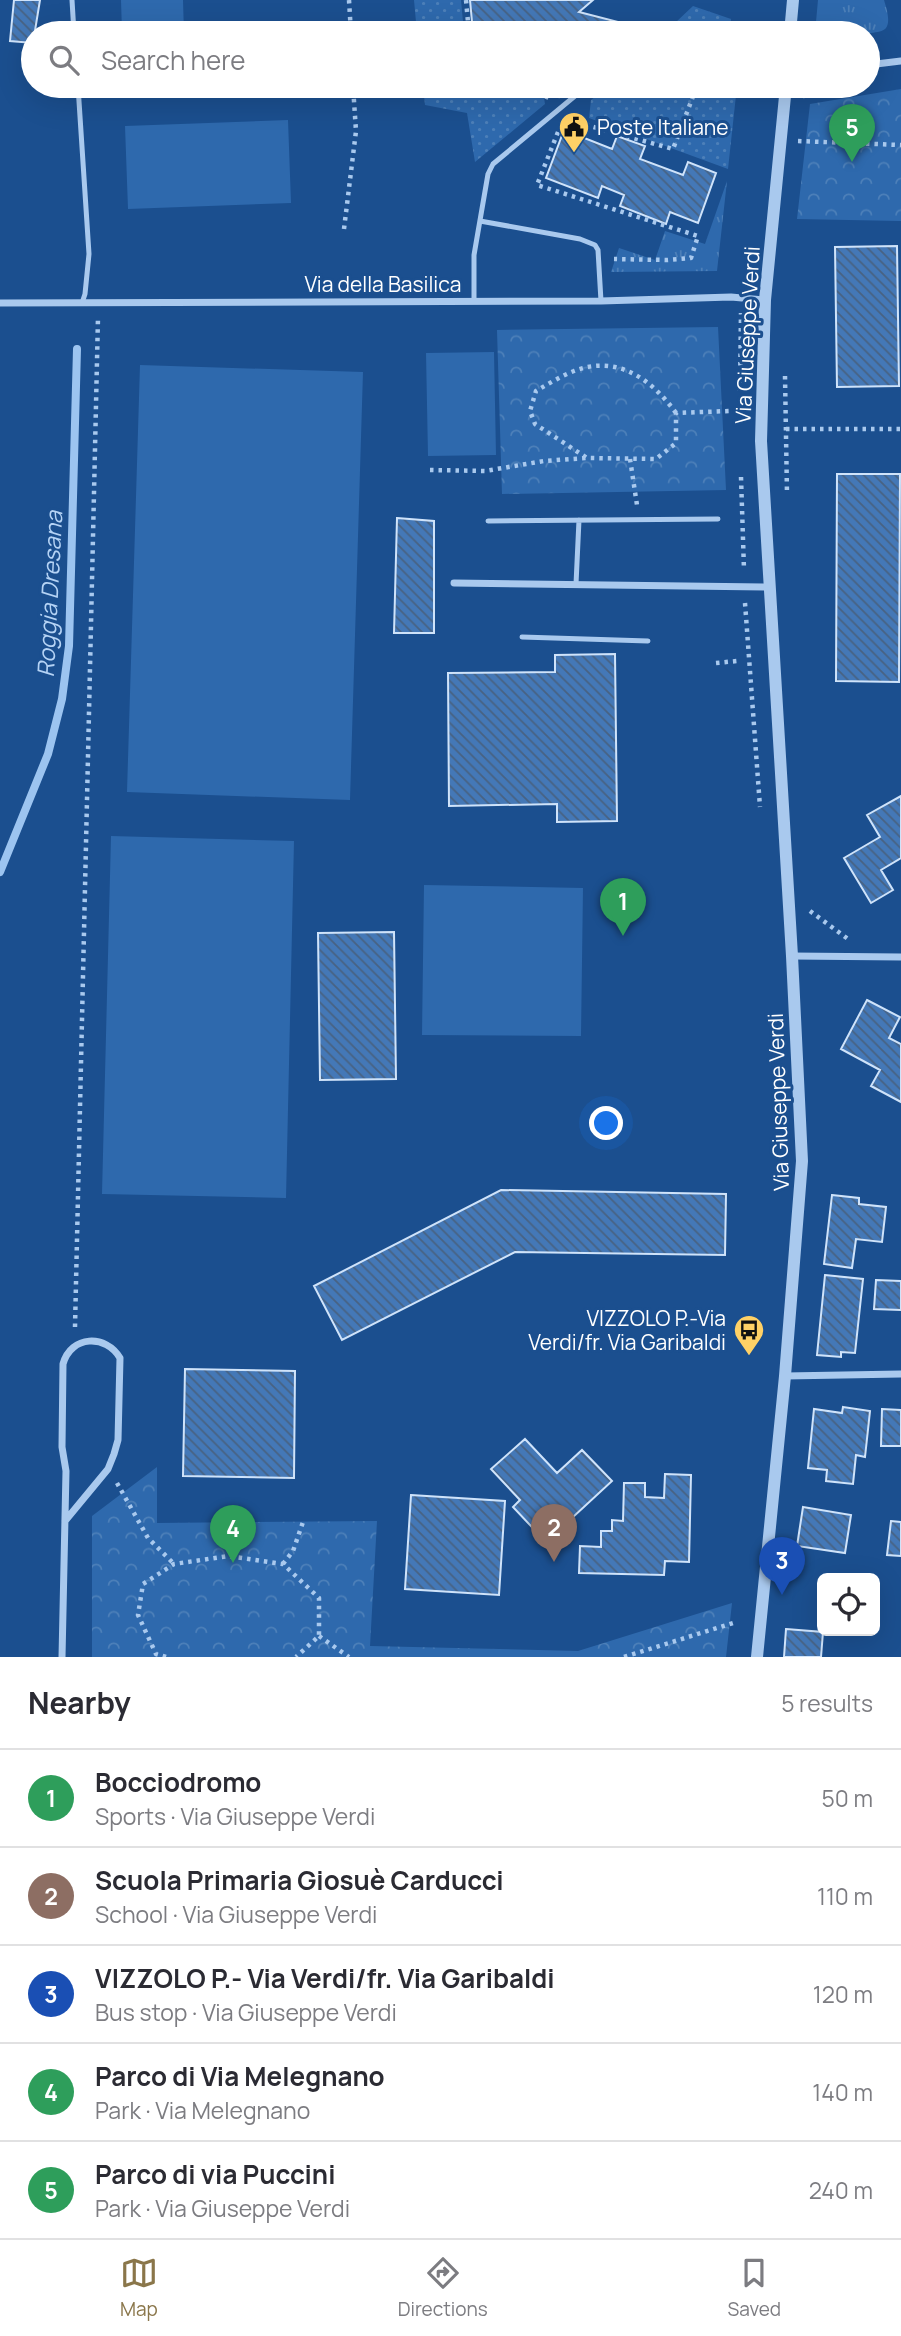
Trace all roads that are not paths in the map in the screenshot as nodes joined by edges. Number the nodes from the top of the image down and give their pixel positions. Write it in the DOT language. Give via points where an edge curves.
graph roads {
  1 [pos="72,0"];
  2 [pos="793,0"];
  3 [pos="73,21"];
  4 [pos="791,21"];
  5 [pos="901,61"];
  6 [pos="880,64"];
  7 [pos="79,98"];
  8 [pos="571,98"];
  9 [pos="784,98"];
  10 [pos="480,221"];
  11 [pos="765,300"];
  12 [pos="474,301"];
  13 [pos="601,301"];
  14 [pos="0,303"];
  15 [pos="82,303"];
  16 [pos="718,519"];
  17 [pos="579,520"];
  18 [pos="488,521"];
  19 [pos="454,583"];
  20 [pos="576,584"];
  21 [pos="769,587"];
  22 [pos="522,637"];
  23 [pos="648,640"];
  24 [pos="792,956"];
  25 [pos="901,957"];
  26 [pos="901,1374"];
  27 [pos="785,1376"];
  28 [pos="65,1521"];
  29 [pos="62,1657"];
  30 [pos="757,1657"];
  1 -- 3 [label="lane"];
  2 -- 4 [label="street"];
  5 -- 6 [label="street"];
  7 -- 15 [label="lane" via="89,254"];
  8 -- 10 [label="lane" via="493,164"];
  9 -- 11 [label="street, Via Giuseppe Verdi"];
  10 -- 12 [label="lane"];
  10 -- 13 [label="lane" via="595,245"];
  11 -- 13 [label="street, Via della Basilica"];
  11 -- 21 [label="street, Via Giuseppe Verdi" via="762,429"];
  12 -- 13 [label="street, Via della Basilica"];
  12 -- 15 [label="street, Via della Basilica"];
  14 -- 15 [label="street, Via della Basilica"];
  16 -- 17 [label="lane"];
  17 -- 18 [label="lane"];
  17 -- 20 [label="lane"];
  19 -- 20 [label="street"];
  20 -- 21 [label="street"];
  21 -- 24 [label="street, Via Giuseppe Verdi"];
  22 -- 23 [label="lane"];
  24 -- 25 [label="street"];
  24 -- 27 [label="street, Via Giuseppe Verdi" via="802,1161"];
  26 -- 27 [label="street"];
  27 -- 30 [label="street, Via Giuseppe Verdi"];
  28 -- 28 [label="street" via="108,1469 118,1440 120,1358 102,1342 74,1345 63,1364"];
  28 -- 29 [label="street"];
}
